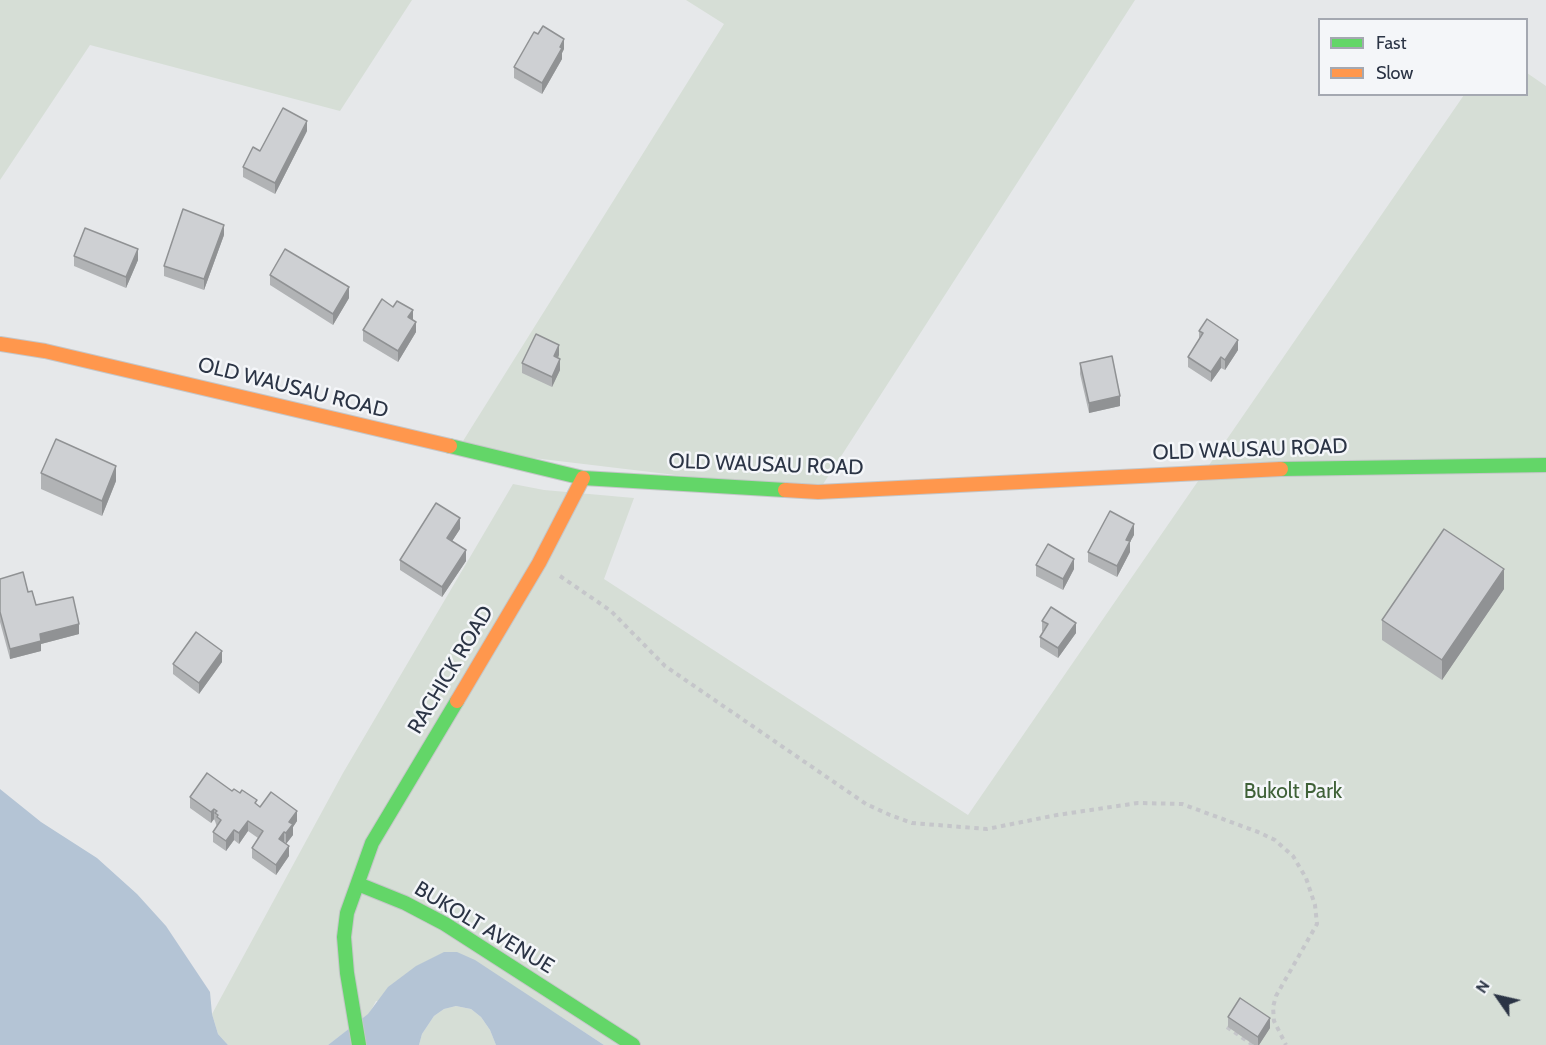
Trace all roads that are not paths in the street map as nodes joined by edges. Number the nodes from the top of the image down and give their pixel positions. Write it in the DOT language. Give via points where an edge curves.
graph roads {
  1 [pos="0,344"];
  2 [pos="1546,465"];
  3 [pos="583,478"];
  4 [pos="358,884"];
  5 [pos="359,1045"];
  6 [pos="633,1045"];
  1 -- 3 [label="street, OLD WAUSAU ROAD" via="230,393"];
  2 -- 3 [label="street, OLD WAUSAU ROAD" via="1311,467 818,492"];
  3 -- 4 [label="street, RACHICK ROAD" via="539,563 372,843"];
  4 -- 5 [label="street" via="347,913 344,937"];
  4 -- 6 [label="street, BUKOLT AVENUE" via="445,924"];
}
